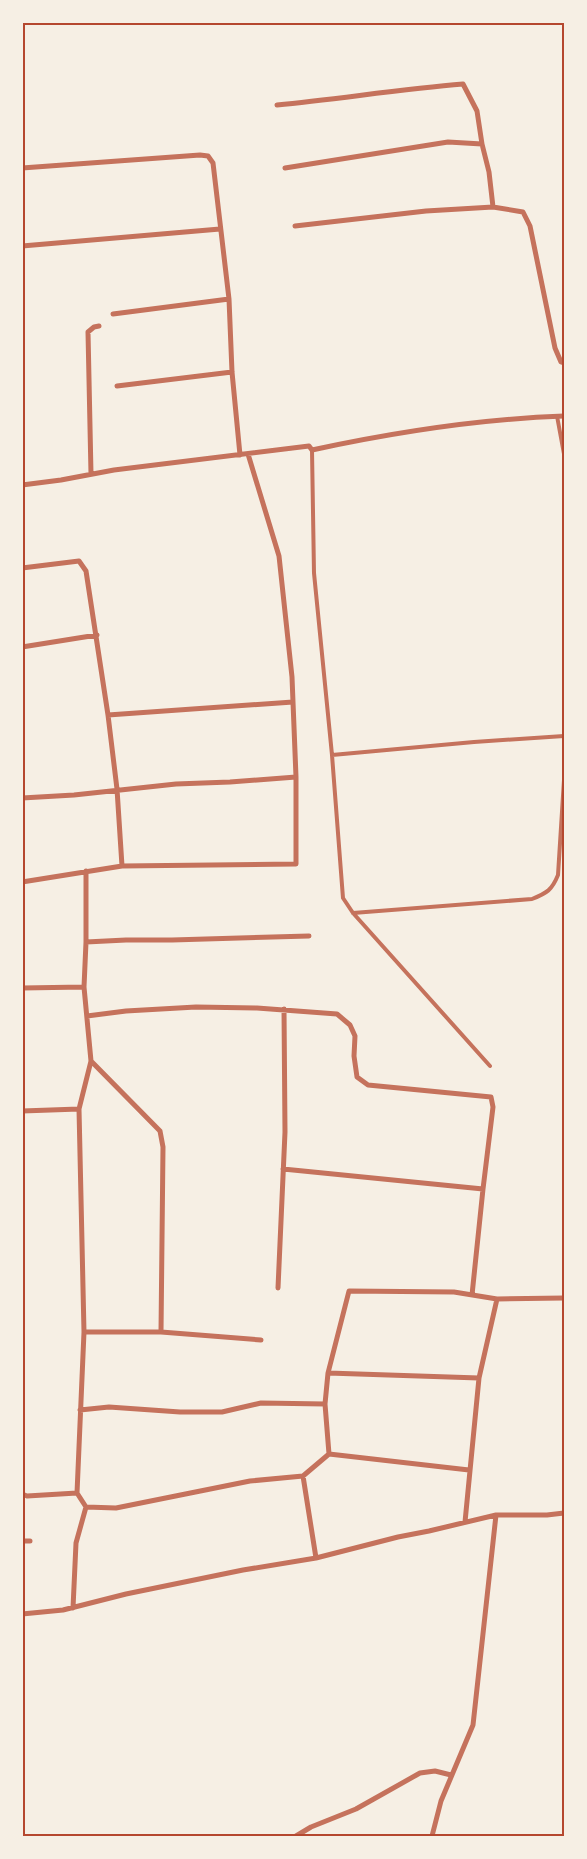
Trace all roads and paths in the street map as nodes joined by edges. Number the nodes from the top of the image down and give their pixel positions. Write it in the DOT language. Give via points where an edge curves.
graph roads {
  1 [pos="277,105"];
  2 [pos="482,144"];
  3 [pos="22,168"];
  4 [pos="285,168"];
  5 [pos="493,208"];
  6 [pos="295,226"];
  7 [pos="220,229"];
  8 [pos="22,246"];
  9 [pos="229,299"];
  10 [pos="113,314"];
  11 [pos="99,326"];
  12 [pos="564,363"];
  13 [pos="232,372"];
  14 [pos="117,386"];
  15 [pos="557,416"];
  16 [pos="564,416"];
  17 [pos="312,450"];
  18 [pos="248,454"];
  19 [pos="564,454"];
  20 [pos="240,455"];
  21 [pos="92,474"];
  22 [pos="22,485"];
  23 [pos="22,568"];
  24 [pos="97,635"];
  25 [pos="22,647"];
  26 [pos="293,702"];
  27 [pos="108,716"];
  28 [pos="564,736"];
  29 [pos="332,754"];
  30 [pos="296,777"];
  31 [pos="564,780"];
  32 [pos="117,789"];
  33 [pos="22,798"];
  34 [pos="122,866"];
  35 [pos="86,871"];
  36 [pos="22,882"];
  37 [pos="353,913"];
  38 [pos="309,936"];
  39 [pos="86,942"];
  40 [pos="84,987"];
  41 [pos="22,988"];
  42 [pos="284,1009"];
  43 [pos="87,1016"];
  44 [pos="91,1061"];
  45 [pos="490,1066"];
  46 [pos="79,1109"];
  47 [pos="22,1112"];
  48 [pos="283,1169"];
  49 [pos="482,1189"];
  50 [pos="278,1288"];
  51 [pos="472,1295"];
  52 [pos="564,1298"];
  53 [pos="497,1299"];
  54 [pos="84,1332"];
  55 [pos="161,1332"];
  56 [pos="261,1340"];
  57 [pos="328,1373"];
  58 [pos="479,1378"];
  59 [pos="325,1404"];
  60 [pos="80,1410"];
  61 [pos="329,1454"];
  62 [pos="469,1470"];
  63 [pos="303,1476"];
  64 [pos="77,1493"];
  65 [pos="22,1494"];
  66 [pos="86,1507"];
  67 [pos="564,1513"];
  68 [pos="496,1515"];
  69 [pos="465,1522"];
  70 [pos="22,1541"];
  71 [pos="30,1541"];
  72 [pos="316,1558"];
  73 [pos="72,1608"];
  74 [pos="22,1614"];
  75 [pos="451,1774"];
  76 [pos="296,1836"];
  77 [pos="432,1836"];
  1 -- 2 [label="street" via="463,84 478,111"];
  2 -- 4 [label="street" via="448,142"];
  2 -- 5 [label="street"];
  3 -- 7 [label="street" via="208,156 214,169"];
  5 -- 6 [label="street" via="426,211"];
  5 -- 12 [label="street" via="524,212 530,226 554,348"];
  7 -- 8 [label="street"];
  7 -- 9 [label="street"];
  9 -- 10 [label="street"];
  9 -- 13 [label="street"];
  11 -- 21 [label="street" via="88,332"];
  13 -- 14 [label="street"];
  13 -- 20 [label="street"];
  15 -- 16 [label="street"];
  15 -- 17 [label="street" via="520,417 378,436"];
  15 -- 19 [label="lane"];
  17 -- 18 [label="street" via="309,446"];
  17 -- 29 [label="lane" via="314,573"];
  18 -- 20 [label="street"];
  18 -- 26 [label="street" via="279,556"];
  20 -- 21 [label="street"];
  21 -- 22 [label="street"];
  23 -- 24 [label="street" via="79,561 86,571"];
  24 -- 25 [label="street"];
  24 -- 27 [label="street"];
  26 -- 27 [label="street"];
  26 -- 30 [label="street"];
  27 -- 32 [label="street"];
  28 -- 29 [label="lane"];
  29 -- 37 [label="lane" via="341,886 343,898"];
  30 -- 32 [label="street"];
  30 -- 34 [label="street" via="296,864"];
  31 -- 37 [label="lane" via="558,875 554,887 545,894 532,899"];
  32 -- 33 [label="street"];
  32 -- 34 [label="street"];
  34 -- 35 [label="street"];
  35 -- 36 [label="street"];
  35 -- 39 [label="street"];
  37 -- 45 [label="lane"];
  38 -- 39 [label="street"];
  39 -- 40 [label="street"];
  40 -- 41 [label="street"];
  40 -- 43 [label="street"];
  42 -- 43 [label="street" via="196,1007"];
  42 -- 48 [label="street"];
  42 -- 49 [label="street" via="337,1014 350,1025 355,1036 357,1077 368,1085 490,1098 493,1108"];
  43 -- 44 [label="street"];
  44 -- 46 [label="street"];
  44 -- 55 [label="street" via="160,1131 163,1147"];
  46 -- 47 [label="street"];
  46 -- 54 [label="street"];
  48 -- 49 [label="street"];
  48 -- 50 [label="street"];
  49 -- 51 [label="street"];
  51 -- 53 [label="street"];
  51 -- 57 [label="street" via="349,1291"];
  52 -- 53 [label="street"];
  53 -- 58 [label="street"];
  54 -- 55 [label="street"];
  54 -- 60 [label="street"];
  55 -- 56 [label="street"];
  57 -- 58 [label="street"];
  57 -- 59 [label="street"];
  58 -- 62 [label="street"];
  59 -- 60 [label="street" via="261,1403 222,1412 109,1407"];
  59 -- 61 [label="street"];
  60 -- 64 [label="street"];
  61 -- 62 [label="street"];
  61 -- 63 [label="street"];
  62 -- 69 [label="street"];
  63 -- 66 [label="street" via="250,1481 116,1508"];
  63 -- 72 [label="street"];
  64 -- 65 [label="street"];
  64 -- 66 [label="street"];
  66 -- 73 [label="street" via="76,1543"];
  67 -- 68 [label="street"];
  68 -- 69 [label="street"];
  68 -- 75 [label="street" via="472,1725"];
  69 -- 72 [label="street"];
  70 -- 71 [label="street"];
  72 -- 73 [label="street" via="243,1570"];
  73 -- 74 [label="street"];
  75 -- 76 [label="street" via="420,1773 356,1809"];
  75 -- 77 [label="street"];
}
